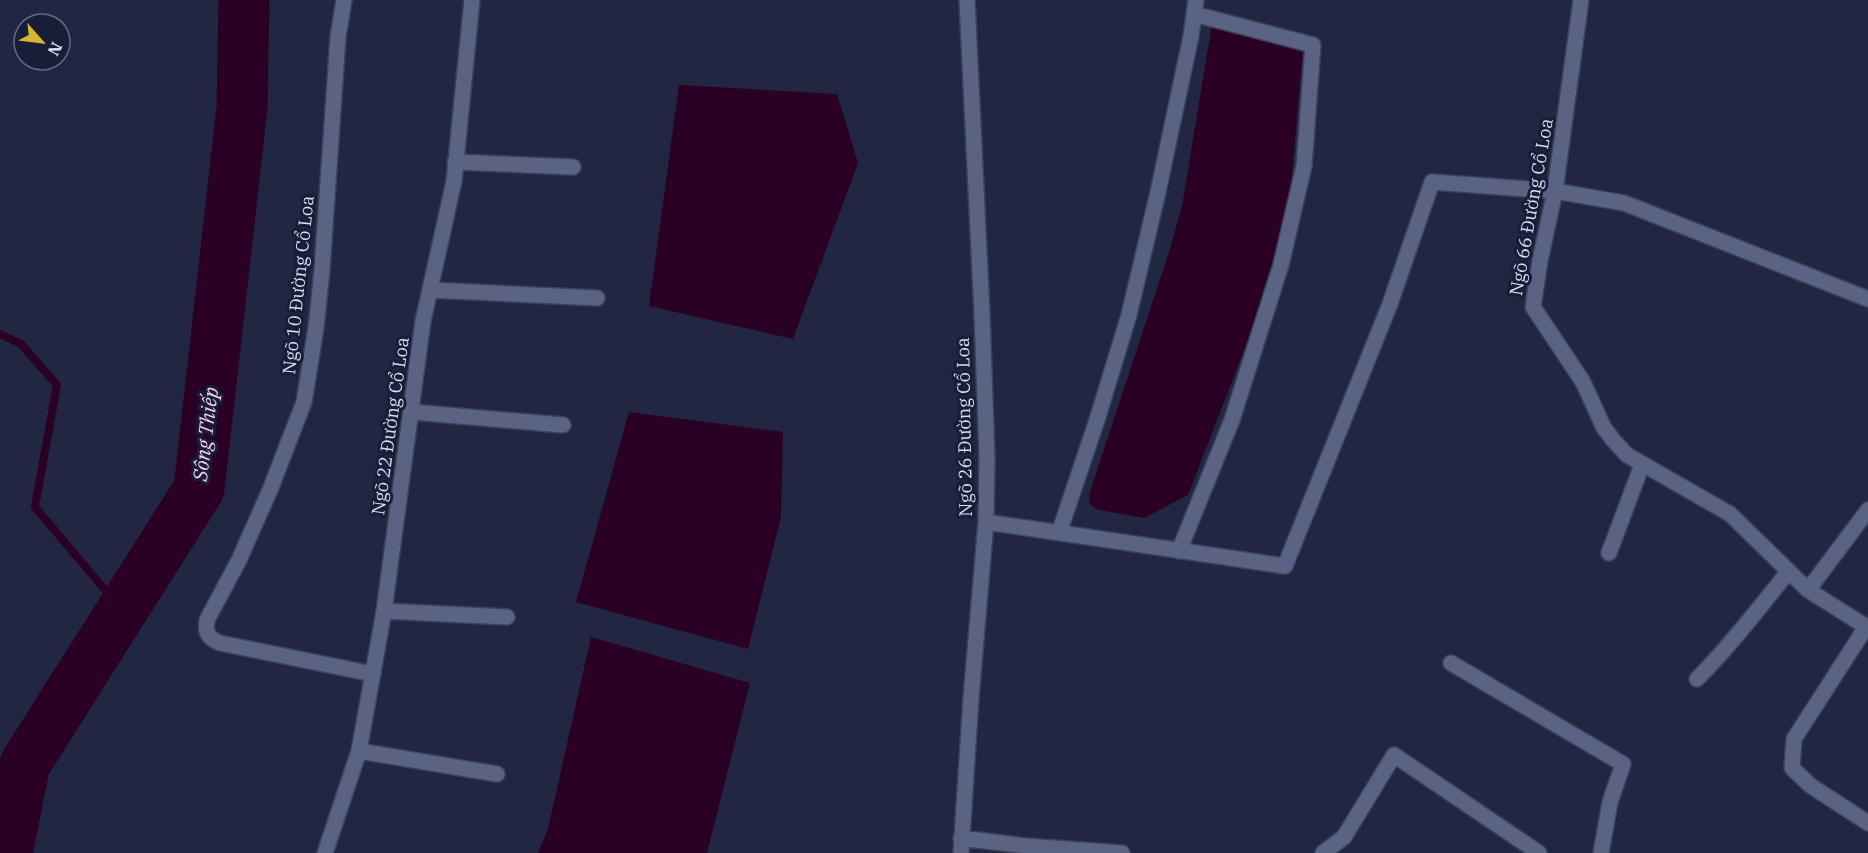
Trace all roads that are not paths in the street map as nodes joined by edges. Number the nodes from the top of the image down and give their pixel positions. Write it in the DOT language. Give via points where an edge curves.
graph roads {
  1 [pos="344,0"];
  2 [pos="472,0"];
  3 [pos="967,0"];
  4 [pos="1581,0"];
  5 [pos="1195,7"];
  6 [pos="455,162"];
  7 [pos="573,167"];
  8 [pos="1556,191"];
  9 [pos="430,290"];
  10 [pos="1866,294"];
  11 [pos="597,298"];
  12 [pos="412,412"];
  13 [pos="562,425"];
  14 [pos="1642,465"];
  15 [pos="1868,510"];
  16 [pos="986,522"];
  17 [pos="1059,533"];
  18 [pos="1179,551"];
  19 [pos="1609,553"];
  20 [pos="1789,571"];
  21 [pos="1808,591"];
  22 [pos="384,611"];
  23 [pos="507,617"];
  24 [pos="1867,627"];
  25 [pos="1451,663"];
  26 [pos="373,674"];
  27 [pos="1697,679"];
  28 [pos="359,751"];
  29 [pos="497,774"];
  30 [pos="1868,823"];
  31 [pos="962,846"];
  32 [pos="326,853"];
  33 [pos="1122,853"];
  34 [pos="1323,853"];
  35 [pos="1539,853"];
  36 [pos="1601,853"];
  1 -- 26 [label="street, Ngõ 10 Đường Cổ Loa" via="316,328 304,402 270,490 206,628 207,634 220,643"];
  2 -- 6 [label="street, Ngõ 22 Đường Cổ Loa"];
  3 -- 16 [label="street, Ngõ 26 Đường Cổ Loa" via="982,314"];
  4 -- 8 [label="street, Ngõ 66 Đường Cổ Loa"];
  5 -- 17 [label="street" via="1161,181 1129,315"];
  5 -- 18 [label="street" via="1313,45 1304,166 1281,265 1232,420"];
  6 -- 7 [label="street"];
  6 -- 9 [label="street, Ngõ 22 Đường Cổ Loa"];
  8 -- 10 [label="street" via="1624,203"];
  8 -- 14 [label="street, Ngõ 66 Đường Cổ Loa" via="1533,306 1582,382 1604,428 1627,455"];
  8 -- 18 [label="street" via="1432,183 1390,304 1285,566"];
  9 -- 11 [label="street"];
  9 -- 12 [label="street, Ngõ 22 Đường Cổ Loa"];
  12 -- 13 [label="street"];
  12 -- 22 [label="street, Ngõ 22 Đường Cổ Loa"];
  14 -- 19 [label="street"];
  14 -- 20 [label="street, Ngõ 66 Đường Cổ Loa" via="1730,514"];
  15 -- 21 [label="street"];
  16 -- 17 [label="street"];
  16 -- 31 [label="street, Ngõ 26 Đường Cổ Loa"];
  17 -- 18 [label="street"];
  20 -- 21 [label="street, Ngõ 66 Đường Cổ Loa"];
  20 -- 27 [label="street"];
  21 -- 24 [label="street, Ngõ 66 Đường Cổ Loa"];
  22 -- 23 [label="street"];
  22 -- 26 [label="street, Ngõ 22 Đường Cổ Loa"];
  24 -- 30 [label="street" via="1794,739 1791,768 1811,786"];
  25 -- 36 [label="street" via="1623,764 1610,802"];
  26 -- 28 [label="street, Ngõ 22 Đường Cổ Loa"];
  28 -- 29 [label="street"];
  28 -- 32 [label="street, Ngõ 22 Đường Cổ Loa"];
  31 -- 33 [label="street"];
  34 -- 35 [label="street" via="1344,837 1394,755"];
}
